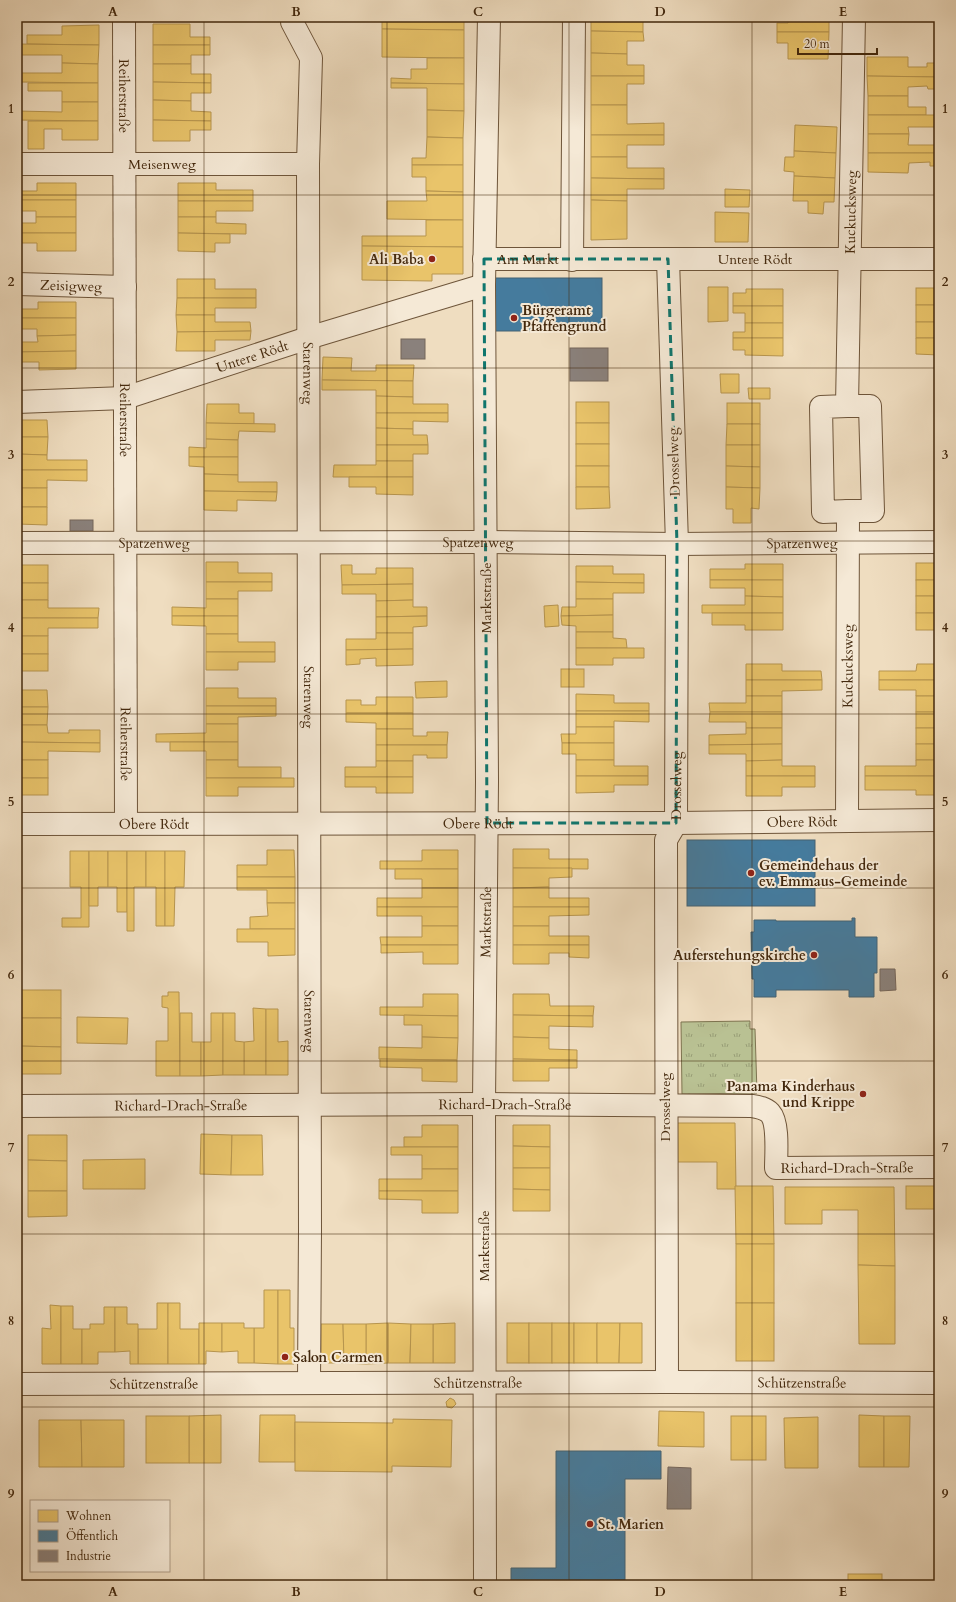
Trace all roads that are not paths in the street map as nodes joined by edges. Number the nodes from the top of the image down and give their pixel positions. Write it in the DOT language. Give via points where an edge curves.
graph roads {
  1 [pos="124,17"];
  2 [pos="292,17"];
  3 [pos="489,17"];
  4 [pos="574,17"];
  5 [pos="854,17"];
  6 [pos="17,164"];
  7 [pos="124,164"];
  8 [pos="308,164"];
  9 [pos="484,259"];
  10 [pos="668,259"];
  11 [pos="850,259"];
  12 [pos="939,259"];
  13 [pos="572,260"];
  14 [pos="17,284"];
  15 [pos="484,285"];
  16 [pos="125,287"];
  17 [pos="308,338"];
  18 [pos="125,398"];
  19 [pos="17,402"];
  20 [pos="847,406"];
  21 [pos="848,511"];
  22 [pos="486,542"];
  23 [pos="849,542"];
  24 [pos="939,542"];
  25 [pos="17,543"];
  26 [pos="125,543"];
  27 [pos="309,543"];
  28 [pos="677,544"];
  29 [pos="847,820"];
  30 [pos="939,820"];
  31 [pos="309,823"];
  32 [pos="486,823"];
  33 [pos="676,823"];
  34 [pos="17,824"];
  35 [pos="126,824"];
  36 [pos="310,1104"];
  37 [pos="484,1104"];
  38 [pos="665,1104"];
  39 [pos="17,1106"];
  40 [pos="939,1167"];
  41 [pos="485,1382"];
  42 [pos="667,1382"];
  43 [pos="939,1382"];
  44 [pos="309,1383"];
  45 [pos="17,1384"];
  46 [pos="485,1585"];
  1 -- 7 [label="street, Reiherstraße"];
  2 -- 8 [label="street, Starenweg" via="292,22 311,58"];
  3 -- 9 [label="street, Am Markt"];
  4 -- 13 [label="street, Am Markt"];
  5 -- 11 [label="street, Kuckucksweg"];
  6 -- 7 [label="street, Meisenweg"];
  7 -- 8 [label="street, Meisenweg"];
  7 -- 16 [label="street, Reiherstraße"];
  8 -- 17 [label="street, Starenweg"];
  9 -- 13 [label="street, Am Markt"];
  9 -- 15 [label="street, Marktstraße"];
  10 -- 11 [label="street, Untere Rödt"];
  10 -- 13 [label="street, Untere Rödt"];
  10 -- 28 [label="street, Drosselweg"];
  11 -- 12 [label="street, Untere Rödt"];
  11 -- 20 [label="street, Kuckucksweg"];
  14 -- 16 [label="street, Zeisigweg"];
  15 -- 17 [label="street, Untere Rödt"];
  15 -- 22 [label="street, Marktstraße"];
  16 -- 18 [label="street, Reiherstraße"];
  17 -- 18 [label="street, Untere Rödt"];
  17 -- 27 [label="street, Starenweg"];
  18 -- 19 [label="street, Untere Rödt"];
  18 -- 26 [label="street, Reiherstraße"];
  20 -- 21 [label="street" via="870,406 873,510"];
  20 -- 21 [label="street" via="821,406 823,512"];
  21 -- 23 [label="street, Kuckucksweg"];
  22 -- 27 [label="street, Spatzenweg"];
  22 -- 28 [label="street, Spatzenweg"];
  22 -- 32 [label="street, Marktstraße"];
  23 -- 24 [label="street, Spatzenweg"];
  23 -- 28 [label="street, Spatzenweg"];
  23 -- 29 [label="street, Kuckucksweg"];
  25 -- 26 [label="street, Spatzenweg"];
  26 -- 27 [label="street, Spatzenweg"];
  26 -- 35 [label="street, Reiherstraße"];
  27 -- 31 [label="street, Starenweg"];
  28 -- 33 [label="street, Drosselweg"];
  29 -- 30 [label="street, Obere Rödt"];
  29 -- 33 [label="street, Obere Rödt"];
  31 -- 32 [label="street, Obere Rödt"];
  31 -- 35 [label="street, Obere Rödt"];
  31 -- 36 [label="street, Starenweg"];
  32 -- 33 [label="street, Obere Rödt"];
  32 -- 37 [label="street, Marktstraße"];
  33 -- 38 [label="street, Drosselweg" via="666,840"];
  34 -- 35 [label="street, Obere Rödt"];
  36 -- 37 [label="street, Richard-Drach-Straße"];
  36 -- 39 [label="street, Richard-Drach-Straße"];
  36 -- 44 [label="street, Starenweg"];
  37 -- 38 [label="street, Richard-Drach-Straße"];
  37 -- 41 [label="street, Marktstraße"];
  38 -- 40 [label="street, Richard-Drach-Straße" via="752,1106 765,1109 775,1122 776,1168"];
  38 -- 42 [label="street, Drosselweg"];
  41 -- 42 [label="street, Schützenstraße"];
  41 -- 44 [label="street, Schützenstraße"];
  41 -- 46 [label="street, Marktstraße"];
  42 -- 43 [label="street, Schützenstraße"];
  44 -- 45 [label="street, Schützenstraße"];
}
